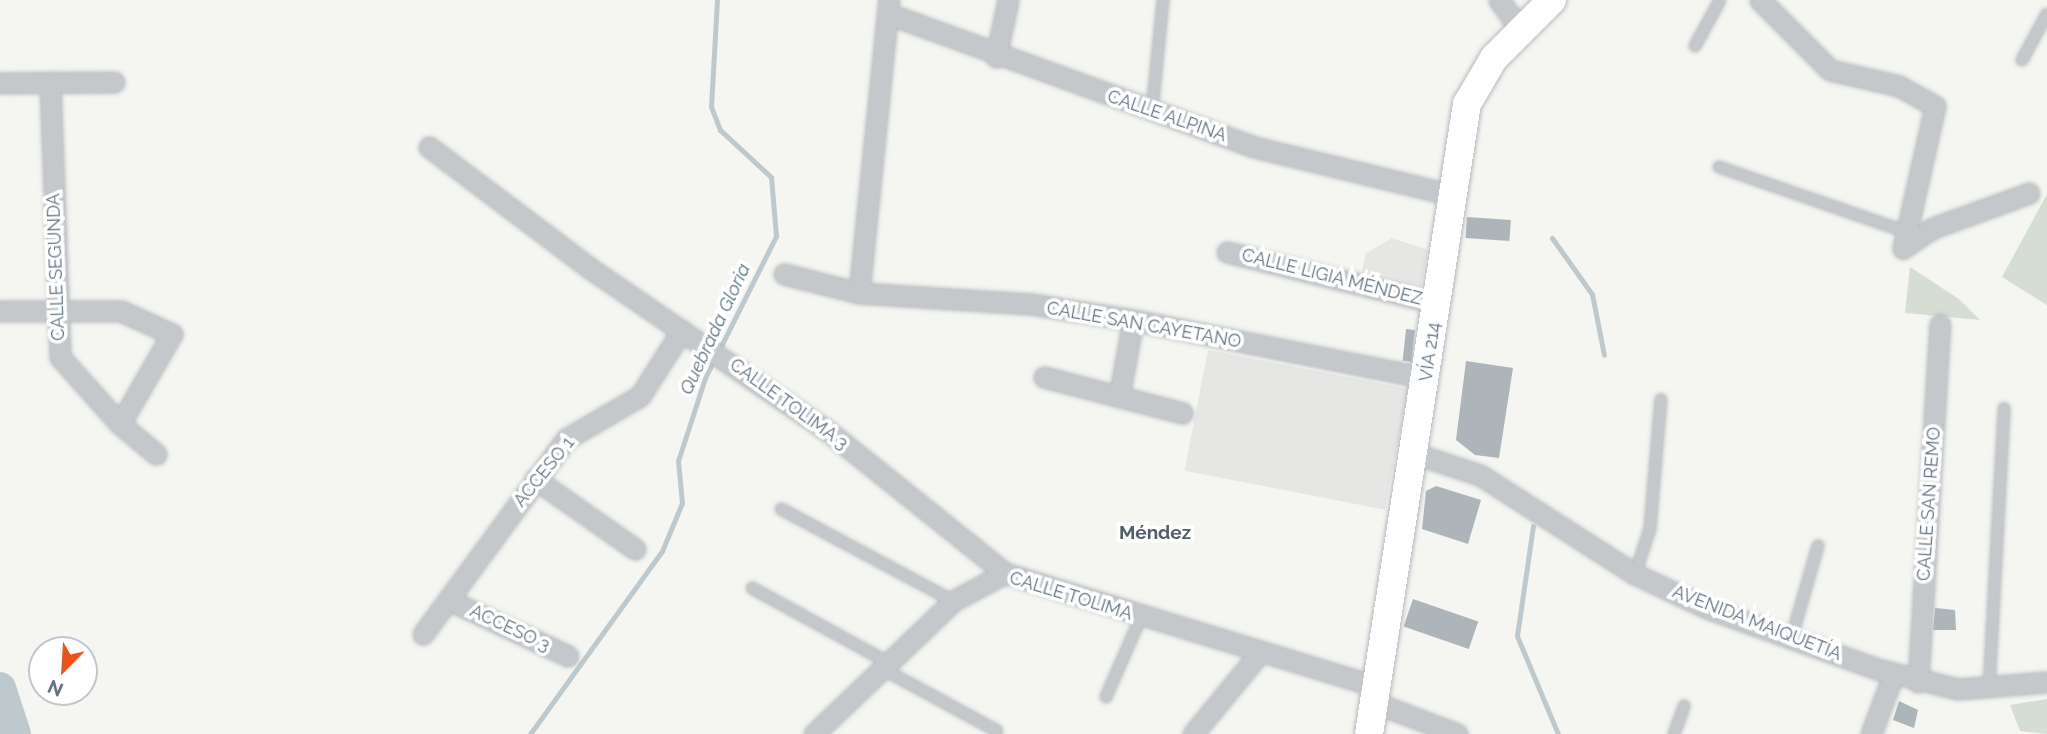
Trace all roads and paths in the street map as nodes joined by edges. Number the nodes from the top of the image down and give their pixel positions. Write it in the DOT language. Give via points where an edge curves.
graph roads {
  1 [pos="1008,0"];
  2 [pos="1163,0"];
  3 [pos="1499,0"];
  4 [pos="1552,0"];
  5 [pos="1720,0"];
  6 [pos="1760,0"];
  7 [pos="889,7"];
  8 [pos="2047,14"];
  9 [pos="1519,28"];
  10 [pos="1695,46"];
  11 [pos="996,57"];
  12 [pos="2022,60"];
  13 [pos="50,82"];
  14 [pos="114,82"];
  15 [pos="0,83"];
  16 [pos="1152,111"];
  17 [pos="429,147"];
  18 [pos="1719,167"];
  19 [pos="2028,193"];
  20 [pos="1452,195"];
  21 [pos="1907,232"];
  22 [pos="1227,251"];
  23 [pos="784,274"];
  24 [pos="859,293"];
  25 [pos="1437,303"];
  26 [pos="0,311"];
  27 [pos="55,312"];
  28 [pos="1133,320"];
  29 [pos="1940,325"];
  30 [pos="682,330"];
  31 [pos="1044,377"];
  32 [pos="1427,378"];
  33 [pos="1119,397"];
  34 [pos="1661,399"];
  35 [pos="2004,408"];
  36 [pos="1182,413"];
  37 [pos="120,424"];
  38 [pos="1413,453"];
  39 [pos="156,454"];
  40 [pos="535,479"];
  41 [pos="781,509"];
  42 [pos="1818,546"];
  43 [pos="635,549"];
  44 [pos="1005,573"];
  45 [pos="1635,574"];
  46 [pos="752,588"];
  47 [pos="451,601"];
  48 [pos="953,601"];
  49 [pos="1141,617"];
  50 [pos="423,634"];
  51 [pos="1792,636"];
  52 [pos="1258,655"];
  53 [pos="568,656"];
  54 [pos="884,665"];
  55 [pos="1893,675"];
  56 [pos="1918,682"];
  57 [pos="2047,682"];
  58 [pos="1989,688"];
  59 [pos="1375,695"];
  60 [pos="1106,698"];
  61 [pos="1684,706"];
  62 [pos="997,732"];
  63 [pos="814,734"];
  64 [pos="1193,734"];
  65 [pos="1369,734"];
  66 [pos="1457,734"];
  67 [pos="1674,734"];
  68 [pos="1871,734"];
  1 -- 11 [label="street"];
  2 -- 16 [label="lane"];
  3 -- 9 [label="street"];
  4 -- 9 [label="main road, VÍA 214"];
  5 -- 10 [label="lane"];
  6 -- 21 [label="street" via="1830,70 1899,86 1935,106"];
  7 -- 11 [label="street, CALLE ALPINA"];
  7 -- 24 [label="street"];
  8 -- 12 [label="lane"];
  9 -- 20 [label="main road, VÍA 214" via="1467,104"];
  11 -- 16 [label="street, CALLE ALPINA"];
  13 -- 14 [label="street"];
  13 -- 15 [label="street"];
  13 -- 27 [label="street, CALLE SEGUNDA"];
  16 -- 20 [label="street, CALLE ALPINA" via="1254,147"];
  17 -- 30 [label="street, CALLE TOLIMA 3"];
  18 -- 21 [label="lane"];
  19 -- 21 [label="street" via="1933,228 1903,248"];
  20 -- 25 [label="main road, VÍA 214"];
  22 -- 25 [label="street, CALLE LIGIA MÉNDEZ"];
  23 -- 24 [label="street, CALLE SAN CAYETANO"];
  24 -- 28 [label="street, CALLE SAN CAYETANO" via="1031,304"];
  25 -- 32 [label="main road, VÍA 214"];
  26 -- 27 [label="street"];
  27 -- 37 [label="street, CALLE SEGUNDA" via="60,357"];
  27 -- 37 [label="street" via="121,311 172,334"];
  28 -- 32 [label="street, CALLE SAN CAYETANO"];
  28 -- 33 [label="street"];
  29 -- 56 [label="street, CALLE SAN REMO"];
  30 -- 40 [label="street, ACCESO 1" via="640,396 566,439"];
  30 -- 44 [label="street, CALLE TOLIMA 3" via="740,367"];
  31 -- 33 [label="street"];
  32 -- 38 [label="main road, VÍA 214"];
  33 -- 36 [label="street"];
  34 -- 45 [label="lane" via="1650,529"];
  35 -- 58 [label="lane"];
  37 -- 39 [label="street, CALLE SEGUNDA"];
  38 -- 45 [label="street, AVENIDA MAIQUETÍA" via="1480,475"];
  38 -- 59 [label="main road, VÍA 214"];
  40 -- 43 [label="street"];
  40 -- 47 [label="street, ACCESO 1"];
  41 -- 48 [label="lane"];
  42 -- 51 [label="lane"];
  44 -- 48 [label="street, CALLE TOLIMA"];
  44 -- 49 [label="street, CALLE TOLIMA"];
  45 -- 51 [label="street, AVENIDA MAIQUETÍA"];
  46 -- 54 [label="lane"];
  47 -- 50 [label="street, ACCESO 1"];
  47 -- 53 [label="street, ACCESO 3"];
  48 -- 54 [label="street, CALLE TOLIMA"];
  49 -- 52 [label="street, CALLE TOLIMA"];
  49 -- 60 [label="lane"];
  51 -- 55 [label="street, AVENIDA MAIQUETÍA"];
  52 -- 59 [label="street, CALLE TOLIMA"];
  52 -- 64 [label="street"];
  54 -- 62 [label="lane"];
  54 -- 63 [label="street, CALLE TOLIMA"];
  55 -- 56 [label="street, AVENIDA MAIQUETÍA"];
  55 -- 68 [label="street"];
  56 -- 58 [label="street, AVENIDA MAIQUETÍA"];
  57 -- 58 [label="street, AVENIDA MAIQUETÍA"];
  59 -- 65 [label="main road, VÍA 214"];
  59 -- 66 [label="street, CALLE TOLIMA"];
  61 -- 67 [label="lane"];
}
